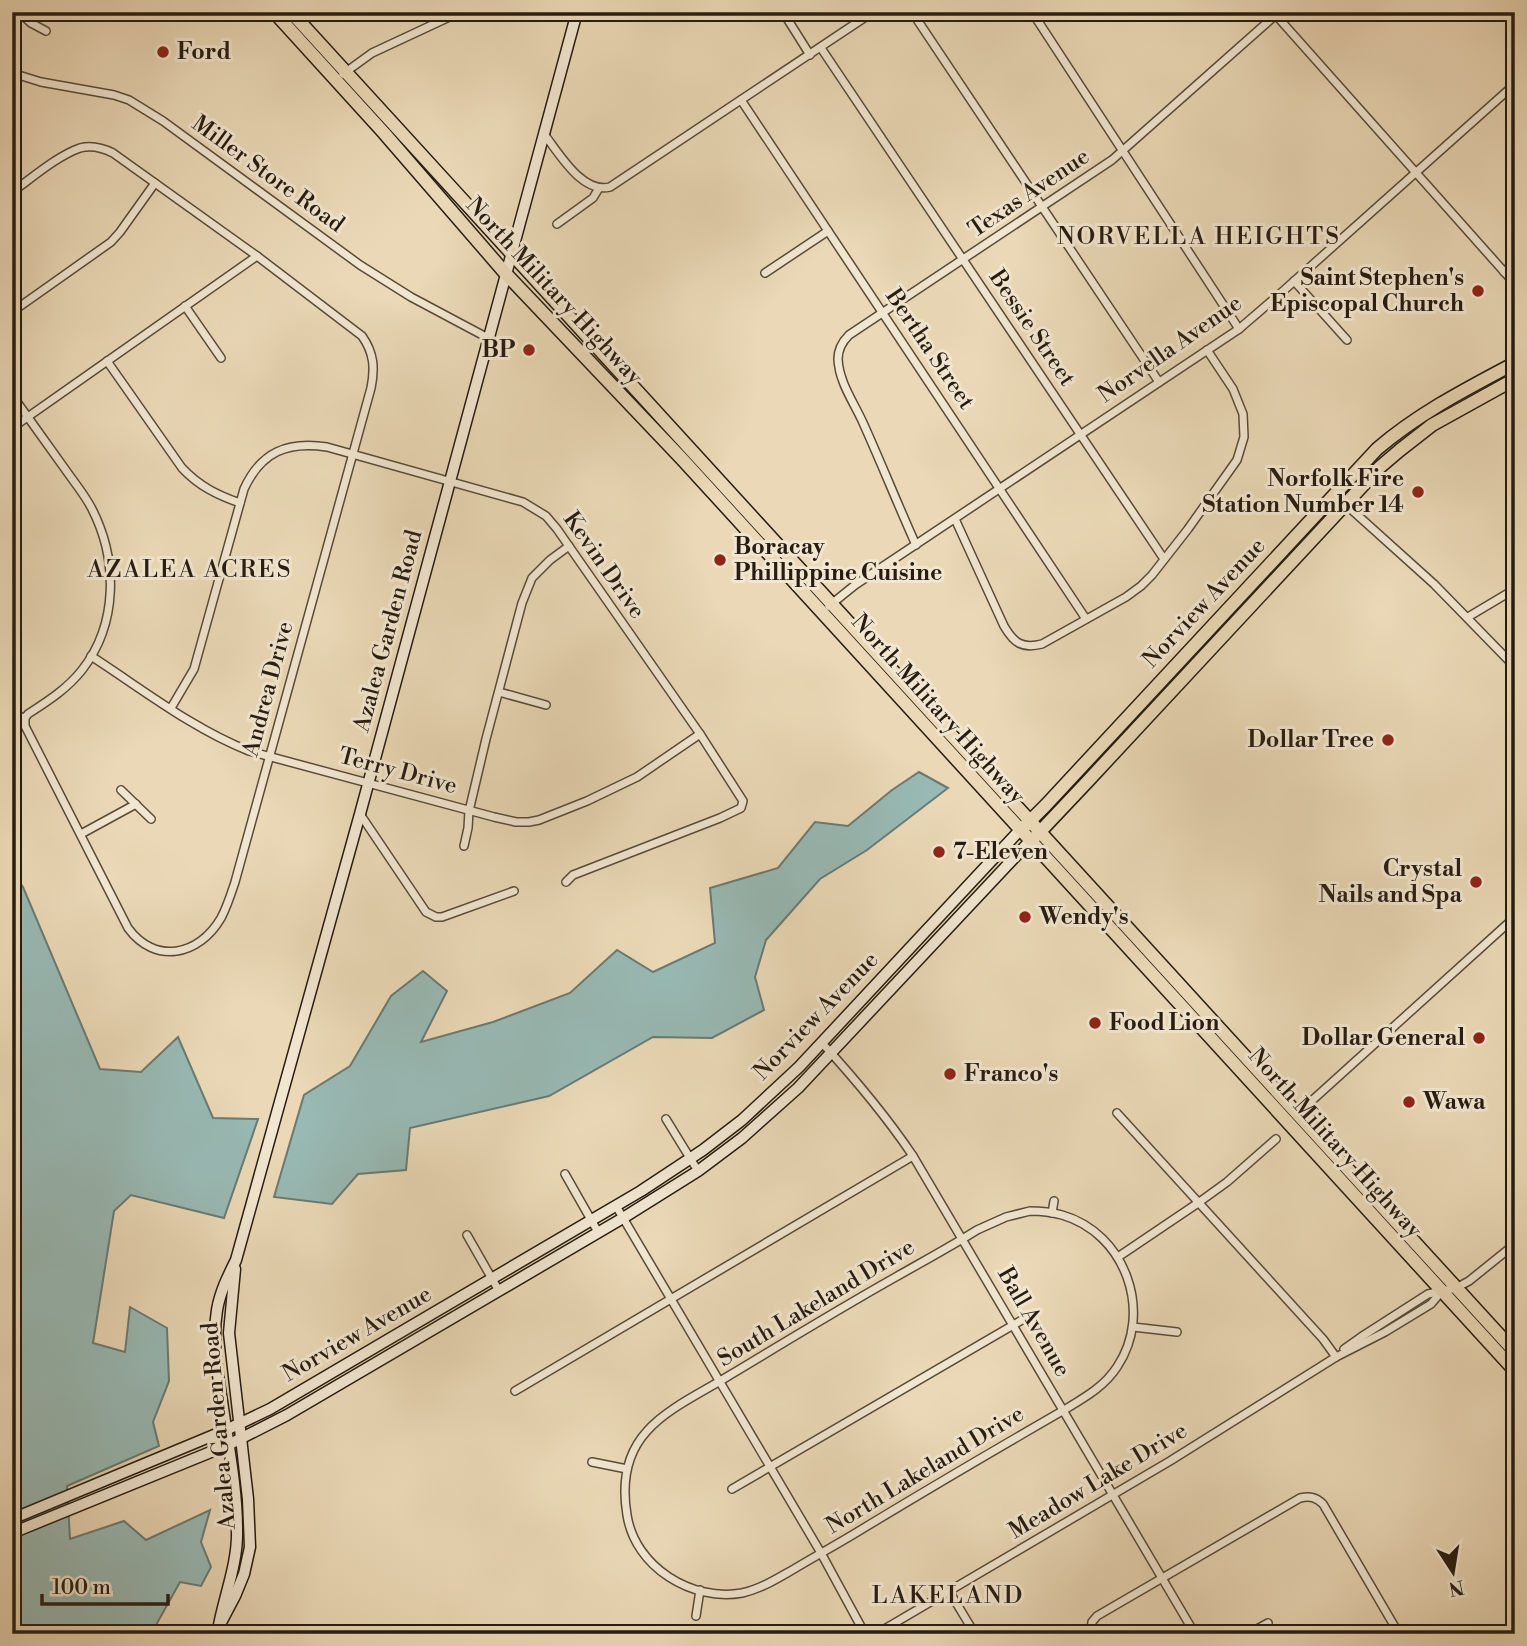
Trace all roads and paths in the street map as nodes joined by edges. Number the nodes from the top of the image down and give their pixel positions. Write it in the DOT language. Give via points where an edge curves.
graph roads {
  1 [pos="19,12"];
  2 [pos="274,12"];
  3 [pos="291,12"];
  4 [pos="460,12"];
  5 [pos="577,12"];
  6 [pos="782,12"];
  7 [pos="873,12"];
  8 [pos="912,12"];
  9 [pos="1032,12"];
  10 [pos="1276,13"];
  11 [pos="47,31"];
  12 [pos="821,48"];
  13 [pos="810,55"];
  14 [pos="12,73"];
  15 [pos="341,76"];
  16 [pos="1515,84"];
  17 [pos="741,100"];
  18 [pos="544,134"];
  19 [pos="1123,151"];
  20 [pos="1415,173"];
  21 [pos="155,183"];
  22 [pos="599,188"];
  23 [pos="12,192"];
  24 [pos="1042,207"];
  25 [pos="557,224"];
  26 [pos="828,231"];
  27 [pos="511,253"];
  28 [pos="257,256"];
  29 [pos="963,260"];
  30 [pos="1515,262"];
  31 [pos="1504,272"];
  32 [pos="765,273"];
  33 [pos="506,274"];
  34 [pos="1294,281"];
  35 [pos="1515,284"];
  36 [pos="186,306"];
  37 [pos="12,312"];
  38 [pos="883,314"];
  39 [pos="1238,329"];
  40 [pos="488,338"];
  41 [pos="1347,341"];
  42 [pos="1207,350"];
  43 [pos="221,358"];
  44 [pos="107,362"];
  45 [pos="1515,363"];
  46 [pos="1515,379"];
  47 [pos="1159,382"];
  48 [pos="12,395"];
  49 [pos="28,417"];
  50 [pos="12,428"];
  51 [pos="1080,435"];
  52 [pos="353,454"];
  53 [pos="451,481"];
  54 [pos="1000,489"];
  55 [pos="1334,494"];
  56 [pos="240,503"];
  57 [pos="1346,504"];
  58 [pos="955,519"];
  59 [pos="916,545"];
  60 [pos="569,546"];
  61 [pos="1164,559"];
  62 [pos="1515,589"];
  63 [pos="827,608"];
  64 [pos="1468,617"];
  65 [pos="1086,619"];
  66 [pos="91,656"];
  67 [pos="1515,667"];
  68 [pos="499,692"];
  69 [pos="546,705"];
  70 [pos="170,708"];
  71 [pos="12,713"];
  72 [pos="25,718"];
  73 [pos="699,734"];
  74 [pos="270,756"];
  75 [pos="368,783"];
  76 [pos="121,790"];
  77 [pos="136,804"];
  78 [pos="469,811"];
  79 [pos="360,814"];
  80 [pos="151,819"];
  81 [pos="1025,825"];
  82 [pos="81,834"];
  83 [pos="1035,836"];
  84 [pos="464,846"];
  85 [pos="566,882"];
  86 [pos="514,891"];
  87 [pos="1515,917"];
  88 [pos="822,1043"];
  89 [pos="831,1053"];
  90 [pos="1117,1113"];
  91 [pos="1292,1118"];
  92 [pos="666,1119"];
  93 [pos="1276,1139"];
  94 [pos="913,1156"];
  95 [pos="691,1159"];
  96 [pos="698,1171"];
  97 [pos="565,1174"];
  98 [pos="1054,1201"];
  99 [pos="1198,1203"];
  100 [pos="616,1206"];
  101 [pos="1052,1213"];
  102 [pos="623,1218"];
  103 [pos="592,1220"];
  104 [pos="598,1232"];
  105 [pos="467,1235"];
  106 [pos="963,1239"];
  107 [pos="1515,1244"];
  108 [pos="1118,1257"];
  109 [pos="236,1259"];
  110 [pos="492,1279"];
  111 [pos="1456,1288"];
  112 [pos="499,1291"];
  113 [pos="1442,1291"];
  114 [pos="671,1299"];
  115 [pos="1027,1317"];
  116 [pos="1013,1325"];
  117 [pos="1133,1326"];
  118 [pos="1177,1332"];
  119 [pos="1515,1352"];
  120 [pos="1336,1357"];
  121 [pos="1515,1371"];
  122 [pos="720,1382"];
  123 [pos="514,1391"];
  124 [pos="1063,1410"];
  125 [pos="239,1424"];
  126 [pos="226,1430"];
  127 [pos="240,1440"];
  128 [pos="228,1445"];
  129 [pos="592,1462"];
  130 [pos="770,1467"];
  131 [pos="628,1469"];
  132 [pos="732,1489"];
  133 [pos="1113,1494"];
  134 [pos="12,1519"];
  135 [pos="12,1533"];
  136 [pos="821,1553"];
  137 [pos="653,1564"];
  138 [pos="1162,1578"];
  139 [pos="700,1590"];
  140 [pos="949,1591"];
  141 [pos="696,1616"];
  142 [pos="1268,1623"];
  143 [pos="217,1629"];
  144 [pos="1451,1630"];
  145 [pos="1090,1631"];
  146 [pos="865,1634"];
  147 [pos="876,1634"];
  148 [pos="975,1634"];
  149 [pos="1195,1634"];
  150 [pos="1248,1634"];
  151 [pos="1399,1634"];
  152 [pos="1440,1634"];
  1 -- 11 [label="street"];
  2 -- 15 [label="main road, North Military Highway"];
  3 -- 15 [label="main road, North Military Highway"];
  4 -- 15 [label="street" via="372,53"];
  5 -- 18 [label="main road, Azalea Garden Road"];
  6 -- 13 [label="street"];
  7 -- 12 [label="street"];
  8 -- 24 [label="street"];
  9 -- 19 [label="street"];
  10 -- 19 [label="street, Texas Avenue"];
  10 -- 20 [label="street"];
  12 -- 13 [label="street"];
  12 -- 29 [label="street, Bessie Street"];
  13 -- 17 [label="street"];
  14 -- 40 [label="street, Miller Store Road" via="129,100 353,261"];
  15 -- 27 [label="main road, North Military Highway"];
  15 -- 33 [label="main road, North Military Highway"];
  16 -- 20 [label="street, Norvella Avenue"];
  17 -- 22 [label="street" via="610,187"];
  17 -- 26 [label="street, Bertha Street"];
  18 -- 22 [label="street" via="582,180"];
  18 -- 27 [label="main road, Azalea Garden Road"];
  19 -- 24 [label="street, Texas Avenue"];
  19 -- 39 [label="street"];
  20 -- 31 [label="street"];
  20 -- 34 [label="street, Norvella Avenue"];
  21 -- 23 [label="street, Andrea Drive" via="113,153 79,148"];
  21 -- 28 [label="street, Andrea Drive"];
  21 -- 37 [label="street" via="111,242"];
  22 -- 25 [label="street" via="593,198"];
  24 -- 29 [label="street, Texas Avenue"];
  24 -- 47 [label="street"];
  26 -- 32 [label="street"];
  26 -- 38 [label="street, Bertha Street"];
  27 -- 33 [label="main road, Azalea Garden Road"];
  27 -- 63 [label="main road, North Military Highway"];
  28 -- 36 [label="street"];
  28 -- 52 [label="street, Andrea Drive" via="362,336 371,351 374,372"];
  29 -- 38 [label="street, Texas Avenue"];
  29 -- 51 [label="street, Bessie Street"];
  30 -- 31 [label="street"];
  31 -- 35 [label="street"];
  33 -- 40 [label="main road, Azalea Garden Road"];
  33 -- 63 [label="main road, North Military Highway"];
  34 -- 39 [label="street, Norvella Avenue"];
  34 -- 41 [label="street"];
  36 -- 43 [label="street"];
  36 -- 44 [label="street"];
  38 -- 54 [label="street, Bertha Street"];
  38 -- 59 [label="street, Texas Avenue" via="849,335 838,362"];
  39 -- 42 [label="street, Norvella Avenue"];
  40 -- 53 [label="main road, Azalea Garden Road"];
  42 -- 47 [label="street, Norvella Avenue"];
  42 -- 61 [label="street" via="1240,403 1244,437 1231,471"];
  44 -- 49 [label="street"];
  44 -- 56 [label="street" via="190,478"];
  45 -- 55 [label="main road, Norview Avenue" via="1412,421"];
  46 -- 57 [label="main road, Norview Avenue" via="1422,431"];
  47 -- 51 [label="street, Norvella Avenue"];
  48 -- 49 [label="street"];
  49 -- 50 [label="street"];
  49 -- 66 [label="street" via="91,506 105,542 110,603"];
  51 -- 54 [label="street, Norvella Avenue"];
  51 -- 61 [label="street, Bessie Street"];
  52 -- 53 [label="street, Kevin Drive"];
  52 -- 56 [label="street, Kevin Drive" via="313,445 286,448 270,455 253,472"];
  52 -- 74 [label="street, Andrea Drive"];
  53 -- 60 [label="street, Kevin Drive" via="535,508"];
  53 -- 75 [label="main road, Azalea Garden Road"];
  54 -- 58 [label="street, Norvella Avenue"];
  54 -- 65 [label="street, Bertha Street"];
  55 -- 57 [label="street"];
  55 -- 81 [label="main road, Norview Avenue"];
  56 -- 70 [label="street" via="194,669"];
  57 -- 64 [label="street"];
  57 -- 83 [label="main road, Norview Avenue"];
  58 -- 59 [label="street, Norvella Avenue"];
  58 -- 65 [label="street" via="1013,640 1026,646 1042,643"];
  59 -- 63 [label="street, Norvella Avenue"];
  60 -- 68 [label="street" via="530,582"];
  60 -- 73 [label="street, Kevin Drive"];
  61 -- 65 [label="street" via="1126,597"];
  62 -- 64 [label="street"];
  63 -- 81 [label="main road, North Military Highway"];
  64 -- 67 [label="street"];
  66 -- 70 [label="street, Terry Drive"];
  66 -- 72 [label="street" via="71,682"];
  68 -- 69 [label="street"];
  68 -- 78 [label="street"];
  70 -- 74 [label="street, Terry Drive" via="230,743"];
  71 -- 72 [label="street"];
  72 -- 82 [label="street"];
  73 -- 78 [label="street, Terry Drive" via="637,777 539,820 516,822"];
  73 -- 85 [label="street, Kevin Drive" via="743,801 741,808 573,875"];
  74 -- 75 [label="street, Terry Drive"];
  74 -- 82 [label="street, Andrea Drive" via="220,919 190,948 170,953 142,943 128,928"];
  75 -- 78 [label="street, Terry Drive"];
  75 -- 79 [label="main road, Azalea Garden Road"];
  76 -- 77 [label="street"];
  77 -- 80 [label="street"];
  77 -- 82 [label="street"];
  78 -- 84 [label="street"];
  79 -- 86 [label="street" via="430,915 442,917"];
  79 -- 109 [label="main road, Azalea Garden Road"];
  81 -- 83 [label="main road, North Military Highway"];
  81 -- 88 [label="main road, Norview Avenue"];
  83 -- 89 [label="main road, Norview Avenue"];
  83 -- 91 [label="main road, North Military Highway"];
  87 -- 91 [label="street"];
  88 -- 89 [label="street, Ball Avenue"];
  88 -- 95 [label="main road, Norview Avenue" via="768,1097"];
  89 -- 94 [label="street, Ball Avenue"];
  89 -- 96 [label="main road, Norview Avenue" via="775,1109"];
  90 -- 99 [label="street"];
  91 -- 111 [label="main road, North Military Highway"];
  91 -- 113 [label="main road, North Military Highway"];
  92 -- 95 [label="street"];
  93 -- 99 [label="street"];
  94 -- 106 [label="street, Ball Avenue"];
  94 -- 114 [label="street"];
  95 -- 96 [label="street"];
  95 -- 100 [label="main road, Norview Avenue"];
  96 -- 102 [label="main road, Norview Avenue"];
  97 -- 103 [label="street"];
  98 -- 101 [label="street"];
  99 -- 108 [label="street"];
  99 -- 120 [label="street"];
  100 -- 102 [label="street"];
  100 -- 103 [label="main road, Norview Avenue"];
  101 -- 106 [label="street, South Lakeland Drive" via="1006,1217"];
  101 -- 108 [label="street, South Lakeland Drive" via="1092,1230"];
  102 -- 104 [label="main road, Norview Avenue"];
  102 -- 114 [label="street"];
  103 -- 104 [label="street"];
  103 -- 110 [label="main road, Norview Avenue"];
  104 -- 112 [label="main road, Norview Avenue"];
  105 -- 110 [label="street"];
  106 -- 116 [label="street, Ball Avenue"];
  106 -- 122 [label="street, South Lakeland Drive"];
  107 -- 111 [label="street"];
  108 -- 117 [label="street, North Lakeland Drive" via="1133,1297"];
  109 -- 125 [label="main road, Azalea Garden Road" via="229,1334"];
  109 -- 126 [label="main road, Azalea Garden Road" via="221,1292 215,1331"];
  110 -- 112 [label="street"];
  110 -- 125 [label="main road, Norview Avenue"];
  111 -- 113 [label="street"];
  111 -- 119 [label="main road, North Military Highway"];
  112 -- 127 [label="main road, Norview Avenue"];
  113 -- 120 [label="street, Meadow Lake Drive" via="1431,1304"];
  113 -- 121 [label="main road, North Military Highway"];
  114 -- 122 [label="street"];
  114 -- 123 [label="street"];
  115 -- 116 [label="street"];
  116 -- 124 [label="street, Ball Avenue"];
  116 -- 130 [label="street"];
  117 -- 118 [label="street"];
  117 -- 124 [label="street, North Lakeland Drive" via="1110,1377"];
  120 -- 133 [label="street, Meadow Lake Drive"];
  122 -- 130 [label="street"];
  122 -- 131 [label="street, South Lakeland Drive" via="658,1420 641,1439"];
  124 -- 133 [label="street, Ball Avenue"];
  124 -- 136 [label="street, North Lakeland Drive"];
  125 -- 126 [label="main road, Norview Avenue"];
  125 -- 127 [label="main road, Azalea Garden Road"];
  126 -- 128 [label="main road, Azalea Garden Road"];
  126 -- 134 [label="main road, Norview Avenue"];
  127 -- 128 [label="main road, Norview Avenue"];
  127 -- 143 [label="main road, Azalea Garden Road" via="250,1553"];
  128 -- 135 [label="main road, Norview Avenue"];
  128 -- 143 [label="main road, Azalea Garden Road" via="237,1534"];
  129 -- 131 [label="street"];
  130 -- 132 [label="street"];
  130 -- 136 [label="street"];
  131 -- 137 [label="street, South Lakeland Drive" via="628,1520 639,1547"];
  133 -- 138 [label="street, Ball Avenue"];
  133 -- 140 [label="street, Meadow Lake Drive"];
  136 -- 139 [label="street, North Lakeland Drive" via="754,1590 726,1594"];
  136 -- 146 [label="street"];
  137 -- 139 [label="street, North Lakeland Drive" via="669,1578"];
  138 -- 145 [label="street" via="1097,1616"];
  138 -- 149 [label="street, Ball Avenue"];
  138 -- 151 [label="street" via="1306,1496 1322,1504"];
  139 -- 141 [label="street"];
  140 -- 147 [label="street, Meadow Lake Drive"];
  140 -- 148 [label="street"];
  142 -- 150 [label="street"];
  144 -- 152 [label="street"];
}
